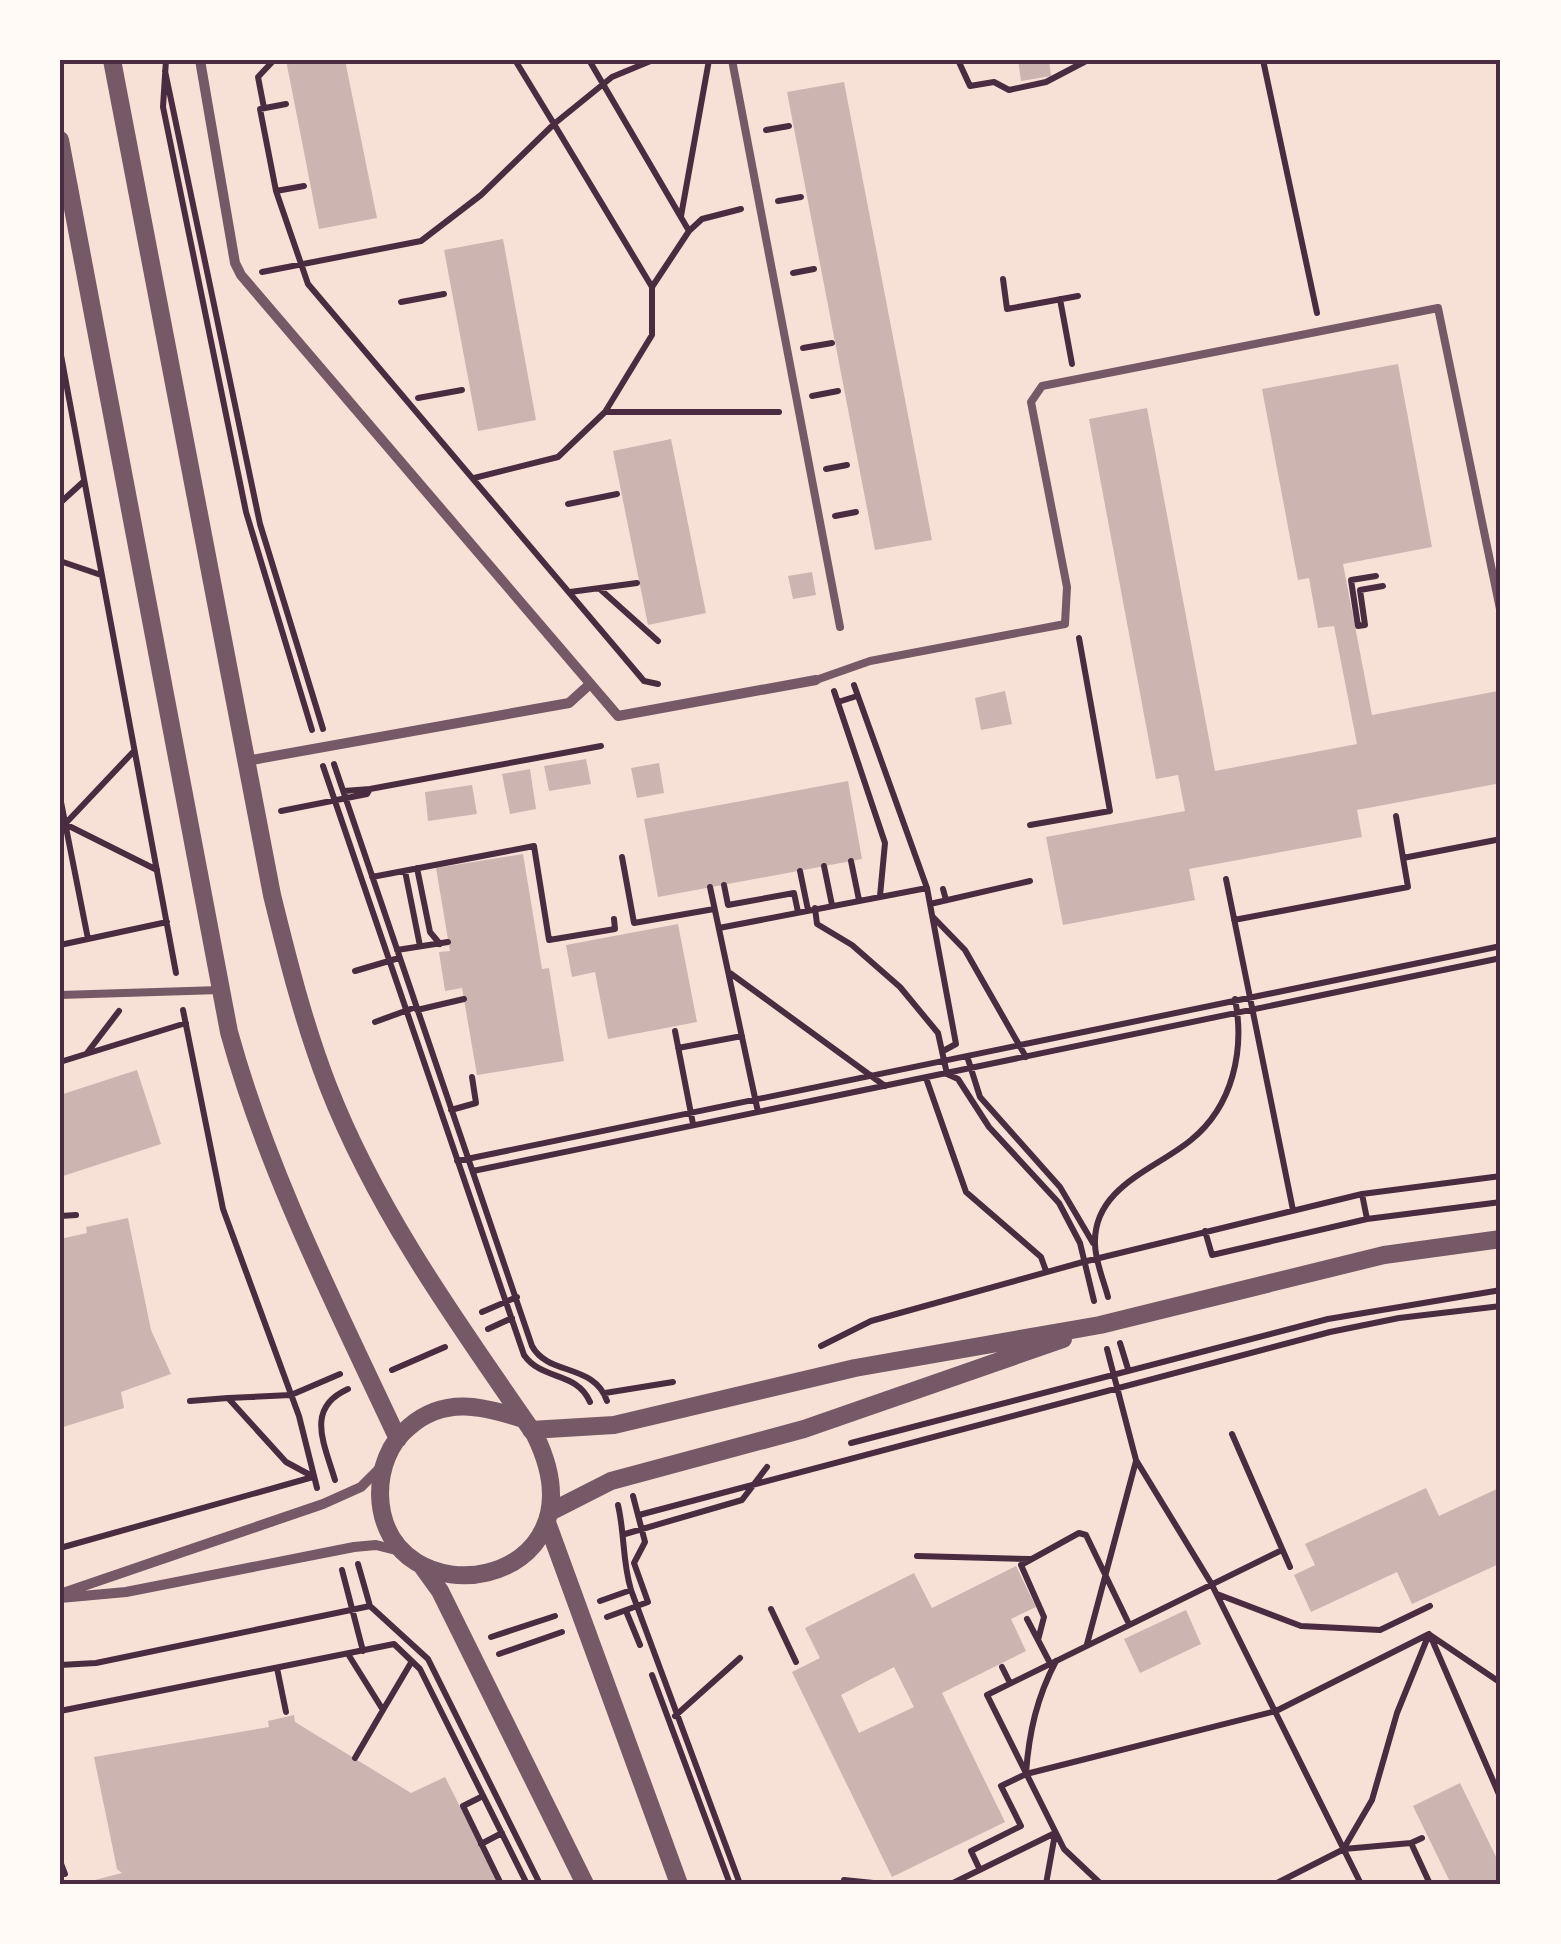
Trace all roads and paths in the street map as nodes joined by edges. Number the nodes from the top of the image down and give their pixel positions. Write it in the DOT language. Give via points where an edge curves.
graph roads {
  1 [pos="112,60"];
  2 [pos="164,60"];
  3 [pos="200,60"];
  4 [pos="274,60"];
  5 [pos="514,60"];
  6 [pos="589,60"];
  7 [pos="653,60"];
  8 [pos="709,60"];
  9 [pos="732,60"];
  10 [pos="958,60"];
  11 [pos="1088,60"];
  12 [pos="1263,60"];
  13 [pos="165,70"];
  14 [pos="602,84"];
  15 [pos="286,104"];
  16 [pos="264,108"];
  17 [pos="554,124"];
  18 [pos="60,140"];
  19 [pos="304,186"];
  20 [pos="276,192"];
  21 [pos="758,206"];
  22 [pos="681,217"];
  23 [pos="689,231"];
  24 [pos="304,264"];
  25 [pos="241,275"];
  26 [pos="1003,280"];
  27 [pos="652,287"];
  28 [pos="444,294"];
  29 [pos="1078,296"];
  30 [pos="1060,299"];
  31 [pos="401,302"];
  32 [pos="1321,333"];
  33 [pos="60,350"];
  34 [pos="62,375"];
  35 [pos="1074,380"];
  36 [pos="462,390"];
  37 [pos="418,398"];
  38 [pos="605,412"];
  39 [pos="798,412"];
  40 [pos="474,478"];
  41 [pos="84,482"];
  42 [pos="617,494"];
  43 [pos="60,503"];
  44 [pos="568,504"];
  45 [pos="60,561"];
  46 [pos="102,576"];
  47 [pos="1376,576"];
  48 [pos="637,583"];
  49 [pos="1383,586"];
  50 [pos="602,590"];
  51 [pos="569,592"];
  52 [pos="1501,614"];
  53 [pos="840,627"];
  54 [pos="1078,634"];
  55 [pos="658,642"];
  56 [pos="850,669"];
  57 [pos="816,680"];
  58 [pos="590,684"];
  59 [pos="654,685"];
  60 [pos="857,696"];
  61 [pos="602,746"];
  62 [pos="323,748"];
  63 [pos="134,750"];
  64 [pos="246,761"];
  65 [pos="345,795"];
  66 [pos="60,796"];
  67 [pos="335,800"];
  68 [pos="276,812"];
  69 [pos="1396,816"];
  70 [pos="65,824"];
  71 [pos="1030,825"];
  72 [pos="170,833"];
  73 [pos="151,837"];
  74 [pos="1501,839"];
  75 [pos="622,857"];
  76 [pos="1403,858"];
  77 [pos="851,861"];
  78 [pos="824,866"];
  79 [pos="417,868"];
  80 [pos="157,870"];
  81 [pos="405,871"];
  82 [pos="800,871"];
  83 [pos="372,878"];
  84 [pos="1226,879"];
  85 [pos="1030,882"];
  86 [pos="724,885"];
  87 [pos="710,888"];
  88 [pos="927,888"];
  89 [pos="943,889"];
  90 [pos="880,896"];
  91 [pos="859,900"];
  92 [pos="946,900"];
  93 [pos="930,904"];
  94 [pos="832,905"];
  95 [pos="714,909"];
  96 [pos="811,909"];
  97 [pos="798,912"];
  98 [pos="932,916"];
  99 [pos="614,919"];
  100 [pos="1234,920"];
  101 [pos="167,922"];
  102 [pos="719,928"];
  103 [pos="88,939"];
  104 [pos="60,945"];
  105 [pos="420,946"];
  106 [pos="1501,946"];
  107 [pos="398,954"];
  108 [pos="1501,958"];
  109 [pos="388,962"];
  110 [pos="355,971"];
  111 [pos="729,972"];
  112 [pos="220,990"];
  113 [pos="180,991"];
  114 [pos="60,995"];
  115 [pos="1250,996"];
  116 [pos="464,999"];
  117 [pos="1235,999"];
  118 [pos="121,1008"];
  119 [pos="416,1008"];
  120 [pos="1252,1009"];
  121 [pos="405,1011"];
  122 [pos="1238,1012"];
  123 [pos="374,1022"];
  124 [pos="186,1023"];
  125 [pos="675,1031"];
  126 [pos="742,1036"];
  127 [pos="1018,1045"];
  128 [pos="678,1048"];
  129 [pos="943,1051"];
  130 [pos="86,1054"];
  131 [pos="967,1056"];
  132 [pos="1026,1057"];
  133 [pos="945,1061"];
  134 [pos="60,1062"];
  135 [pos="969,1069"];
  136 [pos="947,1074"];
  137 [pos="872,1076"];
  138 [pos="472,1077"];
  139 [pos="926,1078"];
  140 [pos="885,1086"];
  141 [pos="755,1100"];
  142 [pos="451,1110"];
  143 [pos="690,1112"];
  144 [pos="758,1112"];
  145 [pos="693,1124"];
  146 [pos="469,1158"];
  147 [pos="457,1160"];
  148 [pos="474,1171"];
  149 [pos="1501,1176"];
  150 [pos="1362,1194"];
  151 [pos="1501,1202"];
  152 [pos="1292,1210"];
  153 [pos="76,1215"];
  154 [pos="60,1216"];
  155 [pos="1367,1219"];
  156 [pos="1205,1232"];
  157 [pos="1501,1239"];
  158 [pos="1094,1246"];
  159 [pos="1098,1258"];
  160 [pos="1084,1262"];
  161 [pos="1046,1271"];
  162 [pos="1501,1290"];
  163 [pos="517,1297"];
  164 [pos="1109,1300"];
  165 [pos="506,1302"];
  166 [pos="1095,1303"];
  167 [pos="1501,1306"];
  168 [pos="477,1314"];
  169 [pos="512,1318"];
  170 [pos="1100,1325"];
  171 [pos="486,1329"];
  172 [pos="452,1344"];
  173 [pos="1121,1345"];
  174 [pos="818,1347"];
  175 [pos="1107,1349"];
  176 [pos="1128,1369"];
  177 [pos="348,1371"];
  178 [pos="389,1372"];
  179 [pos="1114,1372"];
  180 [pos="690,1378"];
  181 [pos="354,1387"];
  182 [pos="1118,1387"];
  183 [pos="292,1395"];
  184 [pos="228,1398"];
  185 [pos="190,1401"];
  186 [pos="591,1406"];
  187 [pos="527,1424"];
  188 [pos="1232,1434"];
  189 [pos="398,1438"];
  190 [pos="842,1446"];
  191 [pos="1136,1460"];
  192 [pos="384,1464"];
  193 [pos="773,1464"];
  194 [pos="313,1477"];
  195 [pos="335,1482"];
  196 [pos="755,1484"];
  197 [pos="633,1496"];
  198 [pos="616,1499"];
  199 [pos="639,1515"];
  200 [pos="549,1518"];
  201 [pos="642,1529"];
  202 [pos="625,1534"];
  203 [pos="60,1548"];
  204 [pos="1282,1550"];
  205 [pos="406,1552"];
  206 [pos="917,1556"];
  207 [pos="1031,1559"];
  208 [pos="358,1564"];
  209 [pos="341,1566"];
  210 [pos="422,1566"];
  211 [pos="1290,1567"];
  212 [pos="1105,1575"];
  213 [pos="1211,1583"];
  214 [pos="631,1590"];
  215 [pos="1216,1593"];
  216 [pos="60,1596"];
  217 [pos="594,1602"];
  218 [pos="370,1606"];
  219 [pos="638,1606"];
  220 [pos="1430,1606"];
  221 [pos="771,1609"];
  222 [pos="352,1610"];
  223 [pos="626,1610"];
  224 [pos="558,1615"];
  225 [pos="602,1619"];
  226 [pos="1027,1619"];
  227 [pos="1129,1624"];
  228 [pos="564,1631"];
  229 [pos="1429,1634"];
  230 [pos="483,1640"];
  231 [pos="1038,1640"];
  232 [pos="1088,1644"];
  233 [pos="640,1645"];
  234 [pos="363,1651"];
  235 [pos="348,1654"];
  236 [pos="438,1656"];
  237 [pos="492,1656"];
  238 [pos="740,1658"];
  239 [pos="428,1659"];
  240 [pos="412,1661"];
  241 [pos="1053,1661"];
  242 [pos="796,1662"];
  243 [pos="60,1665"];
  244 [pos="1002,1667"];
  245 [pos="277,1668"];
  246 [pos="456,1669"];
  247 [pos="652,1675"];
  248 [pos="438,1676"];
  249 [pos="426,1681"];
  250 [pos="1010,1683"];
  251 [pos="1501,1683"];
  252 [pos="382,1710"];
  253 [pos="1276,1710"];
  254 [pos="60,1711"];
  255 [pos="286,1712"];
  256 [pos="674,1717"];
  257 [pos="468,1732"];
  258 [pos="454,1739"];
  259 [pos="356,1758"];
  260 [pos="1026,1774"];
  261 [pos="483,1796"];
  262 [pos="1501,1799"];
  263 [pos="506,1808"];
  264 [pos="493,1815"];
  265 [pos="502,1833"];
  266 [pos="1055,1833"];
  267 [pos="1422,1838"];
  268 [pos="1411,1843"];
  269 [pos="481,1844"];
  270 [pos="1344,1849"];
  271 [pos="60,1861"];
  272 [pos="980,1870"];
  273 [pos="66,1874"];
  274 [pos="844,1880"];
  275 [pos="501,1884"];
  276 [pos="527,1884"];
  277 [pos="540,1884"];
  278 [pos="585,1884"];
  279 [pos="679,1884"];
  280 [pos="730,1884"];
  281 [pos="740,1884"];
  282 [pos="883,1884"];
  283 [pos="953,1884"];
  284 [pos="1046,1884"];
  285 [pos="1101,1884"];
  286 [pos="1275,1884"];
  287 [pos="1361,1884"];
  288 [pos="1430,1884"];
  1 -- 64 [label="street"];
  2 -- 13 [label="path"];
  3 -- 25 [label="street"];
  4 -- 16 [label="path" via="258,77"];
  5 -- 17 [label="path"];
  6 -- 14 [label="path"];
  7 -- 14 [label="path"];
  8 -- 22 [label="path"];
  9 -- 21 [label="lane"];
  10 -- 11 [label="path" via="970,86 994,82 1008,90 1046,82"];
  12 -- 32 [label="path"];
  13 -- 62 [label="path" via="260,524"];
  13 -- 62 [label="path" via="163,107 232,452 272,607"];
  14 -- 17 [label="path"];
  14 -- 22 [label="path"];
  15 -- 16 [label="path"];
  16 -- 20 [label="path"];
  17 -- 24 [label="path" via="455,218 421,241"];
  17 -- 27 [label="path"];
  18 -- 112 [label="street"];
  19 -- 20 [label="path"];
  20 -- 24 [label="path"];
  21 -- 23 [label="path" via="702,219"];
  21 -- 39 [label="lane"];
  22 -- 23 [label="path"];
  23 -- 27 [label="path"];
  24 -- 25 [label="path"];
  24 -- 40 [label="path" via="308,284"];
  25 -- 58 [label="street"];
  26 -- 30 [label="path" via="1007,308"];
  27 -- 38 [label="path" via="652,335"];
  28 -- 31 [label="path"];
  29 -- 30 [label="path"];
  30 -- 35 [label="path"];
  32 -- 35 [label="lane"];
  32 -- 52 [label="lane" via="1438,308"];
  33 -- 34 [label="path"];
  34 -- 41 [label="path"];
  35 -- 56 [label="lane" via="1042,386 1031,402 1066,586 1064,624"];
  36 -- 37 [label="path"];
  38 -- 39 [label="path"];
  38 -- 40 [label="path" via="558,457"];
  39 -- 53 [label="lane"];
  40 -- 51 [label="path"];
  41 -- 43 [label="path"];
  41 -- 46 [label="path"];
  42 -- 44 [label="path"];
  45 -- 46 [label="path"];
  46 -- 63 [label="path"];
  47 -- 49 [label="path" via="1351,580 1358,626 1365,625 1360,590"];
  48 -- 50 [label="path"];
  50 -- 51 [label="path"];
  50 -- 55 [label="path"];
  51 -- 59 [label="path" via="644,682"];
  54 -- 71 [label="path" via="1110,811"];
  56 -- 57 [label="lane"];
  56 -- 60 [label="path"];
  57 -- 58 [label="street" via="618,716"];
  58 -- 62 [label="street" via="569,703"];
  60 -- 88 [label="path"];
  60 -- 90 [label="path" via="838,702 885,843"];
  61 -- 65 [label="path"];
  62 -- 64 [label="street"];
  62 -- 65 [label="path"];
  62 -- 67 [label="path"];
  63 -- 70 [label="path"];
  63 -- 73 [label="path"];
  64 -- 187 [label="street" via="290,968 329,1088 386,1206"];
  65 -- 67 [label="path"];
  65 -- 83 [label="path"];
  66 -- 70 [label="path"];
  67 -- 68 [label="path"];
  67 -- 109 [label="path"];
  69 -- 76 [label="path"];
  70 -- 80 [label="path"];
  70 -- 103 [label="path"];
  72 -- 73 [label="path"];
  73 -- 80 [label="path"];
  74 -- 76 [label="path"];
  75 -- 95 [label="path" via="634,923"];
  76 -- 100 [label="path" via="1408,887"];
  77 -- 91 [label="path"];
  78 -- 94 [label="path"];
  79 -- 81 [label="path"];
  79 -- 99 [label="path" via="534,846 549,940 615,929"];
  79 -- 105 [label="path" via="430,932 444,943"];
  80 -- 101 [label="path"];
  81 -- 83 [label="path"];
  81 -- 105 [label="path"];
  82 -- 96 [label="path"];
  83 -- 107 [label="path"];
  84 -- 100 [label="path"];
  85 -- 92 [label="path"];
  86 -- 97 [label="path" via="728,905 794,893"];
  87 -- 95 [label="path"];
  88 -- 90 [label="path"];
  88 -- 93 [label="path"];
  89 -- 92 [label="path"];
  90 -- 91 [label="path"];
  91 -- 94 [label="path"];
  92 -- 93 [label="path"];
  93 -- 98 [label="path"];
  94 -- 96 [label="path"];
  95 -- 102 [label="path"];
  96 -- 97 [label="path"];
  96 -- 129 [label="path" via="818,924 900,987 938,1033"];
  97 -- 102 [label="path"];
  98 -- 127 [label="path" via="964,950"];
  98 -- 129 [label="path" via="956,1044"];
  100 -- 115 [label="path"];
  101 -- 103 [label="path"];
  101 -- 113 [label="path"];
  102 -- 111 [label="path"];
  103 -- 104 [label="path"];
  105 -- 107 [label="path"];
  106 -- 115 [label="path"];
  107 -- 109 [label="path"];
  107 -- 119 [label="path"];
  108 -- 120 [label="path"];
  109 -- 110 [label="path"];
  109 -- 121 [label="path"];
  111 -- 126 [label="path"];
  111 -- 137 [label="path"];
  112 -- 113 [label="lane"];
  112 -- 189 [label="street" via="263,1139"];
  113 -- 114 [label="lane"];
  113 -- 124 [label="path"];
  115 -- 117 [label="path"];
  115 -- 120 [label="path"];
  116 -- 119 [label="path"];
  117 -- 122 [label="path"];
  117 -- 127 [label="path"];
  118 -- 130 [label="path"];
  119 -- 121 [label="path"];
  119 -- 142 [label="path"];
  120 -- 122 [label="path"];
  120 -- 152 [label="path"];
  121 -- 123 [label="path"];
  121 -- 147 [label="path"];
  122 -- 132 [label="path"];
  122 -- 158 [label="path" via="1237,1064 1219,1105 1190,1140 1123,1186 1096,1229"];
  124 -- 130 [label="path"];
  124 -- 183 [label="path" via="223,1209"];
  125 -- 128 [label="path"];
  126 -- 128 [label="path"];
  126 -- 141 [label="path"];
  127 -- 131 [label="path"];
  127 -- 132 [label="path"];
  128 -- 143 [label="path"];
  129 -- 133 [label="path"];
  130 -- 134 [label="path"];
  131 -- 133 [label="path"];
  131 -- 135 [label="path"];
  132 -- 135 [label="path"];
  133 -- 136 [label="path"];
  133 -- 137 [label="path"];
  135 -- 136 [label="path"];
  135 -- 158 [label="path" via="980,1098 1060,1186"];
  136 -- 139 [label="path"];
  136 -- 160 [label="path" via="1059,1203"];
  137 -- 140 [label="path"];
  137 -- 141 [label="path"];
  138 -- 142 [label="path" via="476,1104"];
  139 -- 140 [label="path"];
  139 -- 161 [label="path" via="966,1192 1041,1257"];
  140 -- 144 [label="path"];
  141 -- 143 [label="path"];
  141 -- 144 [label="path"];
  142 -- 146 [label="path"];
  143 -- 145 [label="path"];
  143 -- 146 [label="path"];
  144 -- 145 [label="path"];
  145 -- 148 [label="path"];
  146 -- 147 [label="path"];
  146 -- 148 [label="path"];
  147 -- 165 [label="path"];
  148 -- 163 [label="path"];
  149 -- 150 [label="path"];
  150 -- 152 [label="path"];
  150 -- 155 [label="path"];
  151 -- 155 [label="path"];
  152 -- 156 [label="path"];
  153 -- 154 [label="path"];
  155 -- 156 [label="path" via="1212,1256"];
  156 -- 159 [label="path"];
  157 -- 170 [label="street" via="1384,1256"];
  158 -- 159 [label="path"];
  159 -- 160 [label="path"];
  159 -- 164 [label="path"];
  160 -- 161 [label="path"];
  160 -- 166 [label="path"];
  161 -- 174 [label="path" via="871,1321"];
  162 -- 176 [label="path" via="1328,1319"];
  163 -- 165 [label="path"];
  163 -- 180 [label="path" via="539,1358 586,1374 605,1394"];
  165 -- 168 [label="path"];
  165 -- 169 [label="path"];
  167 -- 182 [label="path" via="1330,1332"];
  169 -- 171 [label="path"];
  169 -- 186 [label="path" via="528,1362 578,1382"];
  170 -- 187 [label="street" via="855,1368 614,1425"];
  170 -- 200 [label="street" via="821,1424 611,1481"];
  172 -- 178 [label="path"];
  173 -- 176 [label="path"];
  175 -- 179 [label="path"];
  176 -- 179 [label="path"];
  177 -- 183 [label="path"];
  179 -- 182 [label="path"];
  179 -- 190 [label="path"];
  181 -- 195 [label="path" via="325,1404 319,1419"];
  182 -- 191 [label="path"];
  182 -- 196 [label="path"];
  183 -- 184 [label="path"];
  183 -- 194 [label="path"];
  184 -- 185 [label="path"];
  184 -- 194 [label="path" via="286,1462"];
  187 -- 189 [label="street" via="473,1405 450,1406 427,1414"];
  187 -- 200 [label="street" via="548,1461"];
  188 -- 204 [label="path"];
  189 -- 192 [label="street"];
  191 -- 212 [label="path"];
  191 -- 213 [label="path"];
  192 -- 205 [label="street" via="385,1522"];
  192 -- 216 [label="street" via="361,1487 323,1504"];
  193 -- 196 [label="path"];
  194 -- 203 [label="path"];
  196 -- 199 [label="path"];
  196 -- 201 [label="path" via="733,1504"];
  197 -- 199 [label="path"];
  198 -- 202 [label="path"];
  199 -- 201 [label="path"];
  200 -- 210 [label="street" via="522,1557 503,1570 456,1578"];
  200 -- 279 [label="street"];
  201 -- 202 [label="path"];
  201 -- 219 [label="path" via="646,1542 634,1562 648,1602"];
  202 -- 214 [label="path" via="621,1551"];
  204 -- 211 [label="path"];
  204 -- 213 [label="path"];
  205 -- 210 [label="street"];
  205 -- 216 [label="street" via="354,1547 126,1592"];
  206 -- 207 [label="path"];
  207 -- 212 [label="path" via="1079,1532"];
  207 -- 231 [label="path" via="1021,1565 1044,1616"];
  208 -- 218 [label="path"];
  209 -- 222 [label="path"];
  210 -- 278 [label="street"];
  212 -- 227 [label="path"];
  212 -- 232 [label="path"];
  213 -- 215 [label="path"];
  213 -- 227 [label="path"];
  214 -- 217 [label="path"];
  214 -- 219 [label="path"];
  215 -- 220 [label="path" via="1302,1626 1380,1630"];
  215 -- 253 [label="path"];
  218 -- 222 [label="path"];
  218 -- 239 [label="path"];
  219 -- 223 [label="path"];
  219 -- 256 [label="path"];
  221 -- 242 [label="path"];
  222 -- 234 [label="path"];
  222 -- 243 [label="path"];
  223 -- 225 [label="path"];
  223 -- 233 [label="path"];
  224 -- 230 [label="path"];
  226 -- 231 [label="path"];
  227 -- 232 [label="path"];
  228 -- 237 [label="path"];
  229 -- 251 [label="path"];
  229 -- 253 [label="path"];
  229 -- 262 [label="path"];
  229 -- 270 [label="path" via="1372,1800"];
  231 -- 241 [label="path"];
  232 -- 241 [label="path"];
  234 -- 235 [label="path"];
  234 -- 240 [label="path" via="394,1644"];
  235 -- 245 [label="path"];
  235 -- 252 [label="path"];
  236 -- 239 [label="path"];
  238 -- 256 [label="path"];
  239 -- 248 [label="path"];
  240 -- 249 [label="path"];
  240 -- 252 [label="path"];
  241 -- 250 [label="path"];
  241 -- 260 [label="path" via="1033,1720"];
  244 -- 250 [label="path"];
  245 -- 254 [label="path"];
  245 -- 255 [label="path"];
  246 -- 248 [label="path"];
  247 -- 256 [label="path"];
  248 -- 249 [label="path"];
  248 -- 257 [label="path"];
  249 -- 258 [label="path"];
  250 -- 260 [label="path" via="987,1695"];
  252 -- 259 [label="path"];
  253 -- 260 [label="path"];
  253 -- 270 [label="path"];
  256 -- 280 [label="path"];
  256 -- 281 [label="path"];
  257 -- 258 [label="path"];
  257 -- 263 [label="path"];
  258 -- 261 [label="path"];
  260 -- 266 [label="path"];
  260 -- 272 [label="path" via="1001,1786 1021,1826 971,1851"];
  261 -- 264 [label="path"];
  261 -- 269 [label="path" via="462,1806"];
  263 -- 264 [label="path"];
  263 -- 277 [label="path"];
  264 -- 265 [label="path"];
  265 -- 269 [label="path"];
  265 -- 276 [label="path"];
  266 -- 272 [label="path"];
  266 -- 284 [label="path"];
  266 -- 285 [label="path"];
  267 -- 268 [label="path"];
  268 -- 270 [label="path"];
  268 -- 288 [label="path"];
  269 -- 275 [label="path"];
  270 -- 286 [label="path"];
  270 -- 287 [label="path"];
  271 -- 273 [label="path"];
  272 -- 283 [label="path"];
  274 -- 282 [label="path"];
}
